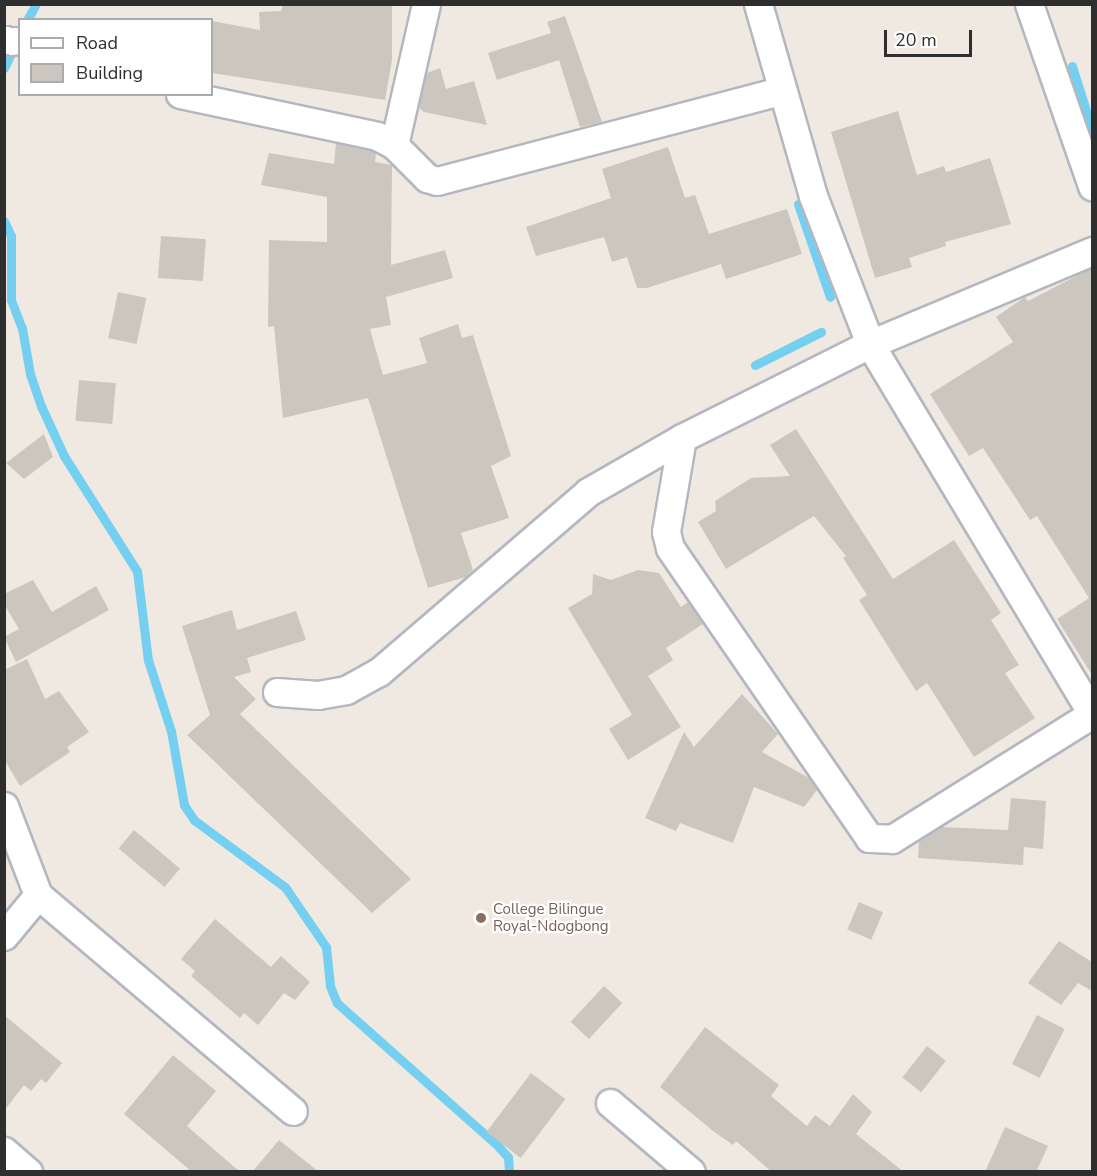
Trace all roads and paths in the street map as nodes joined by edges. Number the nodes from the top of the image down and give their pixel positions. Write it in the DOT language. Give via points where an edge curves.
graph roads {
  1 [pos="426,4"];
  2 [pos="758,4"];
  3 [pos="1029,4"];
  4 [pos="781,91"];
  5 [pos="190,96"];
  6 [pos="394,145"];
  7 [pos="1092,186"];
  8 [pos="1092,251"];
  9 [pos="870,344"];
  10 [pos="682,438"];
  11 [pos="277,692"];
  12 [pos="1092,713"];
  13 [pos="4,806"];
  14 [pos="38,895"];
  15 [pos="4,936"];
  16 [pos="610,1103"];
  17 [pos="293,1111"];
  18 [pos="4,1151"];
  19 [pos="28,1172"];
  20 [pos="691,1172"];
  1 -- 6 [label="street"];
  2 -- 4 [label="street"];
  3 -- 7 [label="street"];
  4 -- 6 [label="street" via="449,180 427,178"];
  4 -- 9 [label="street" via="813,196"];
  5 -- 6 [label="street" via="359,130"];
  8 -- 9 [label="street"];
  9 -- 10 [label="street"];
  9 -- 12 [label="street"];
  10 -- 11 [label="street" via="588,492 560,513 380,672 346,690 318,695"];
  10 -- 12 [label="street" via="666,532 670,548 869,838 892,839"];
  13 -- 14 [label="street"];
  14 -- 15 [label="street"];
  14 -- 17 [label="street"];
  16 -- 20 [label="street"];
  18 -- 19 [label="street"];
}
